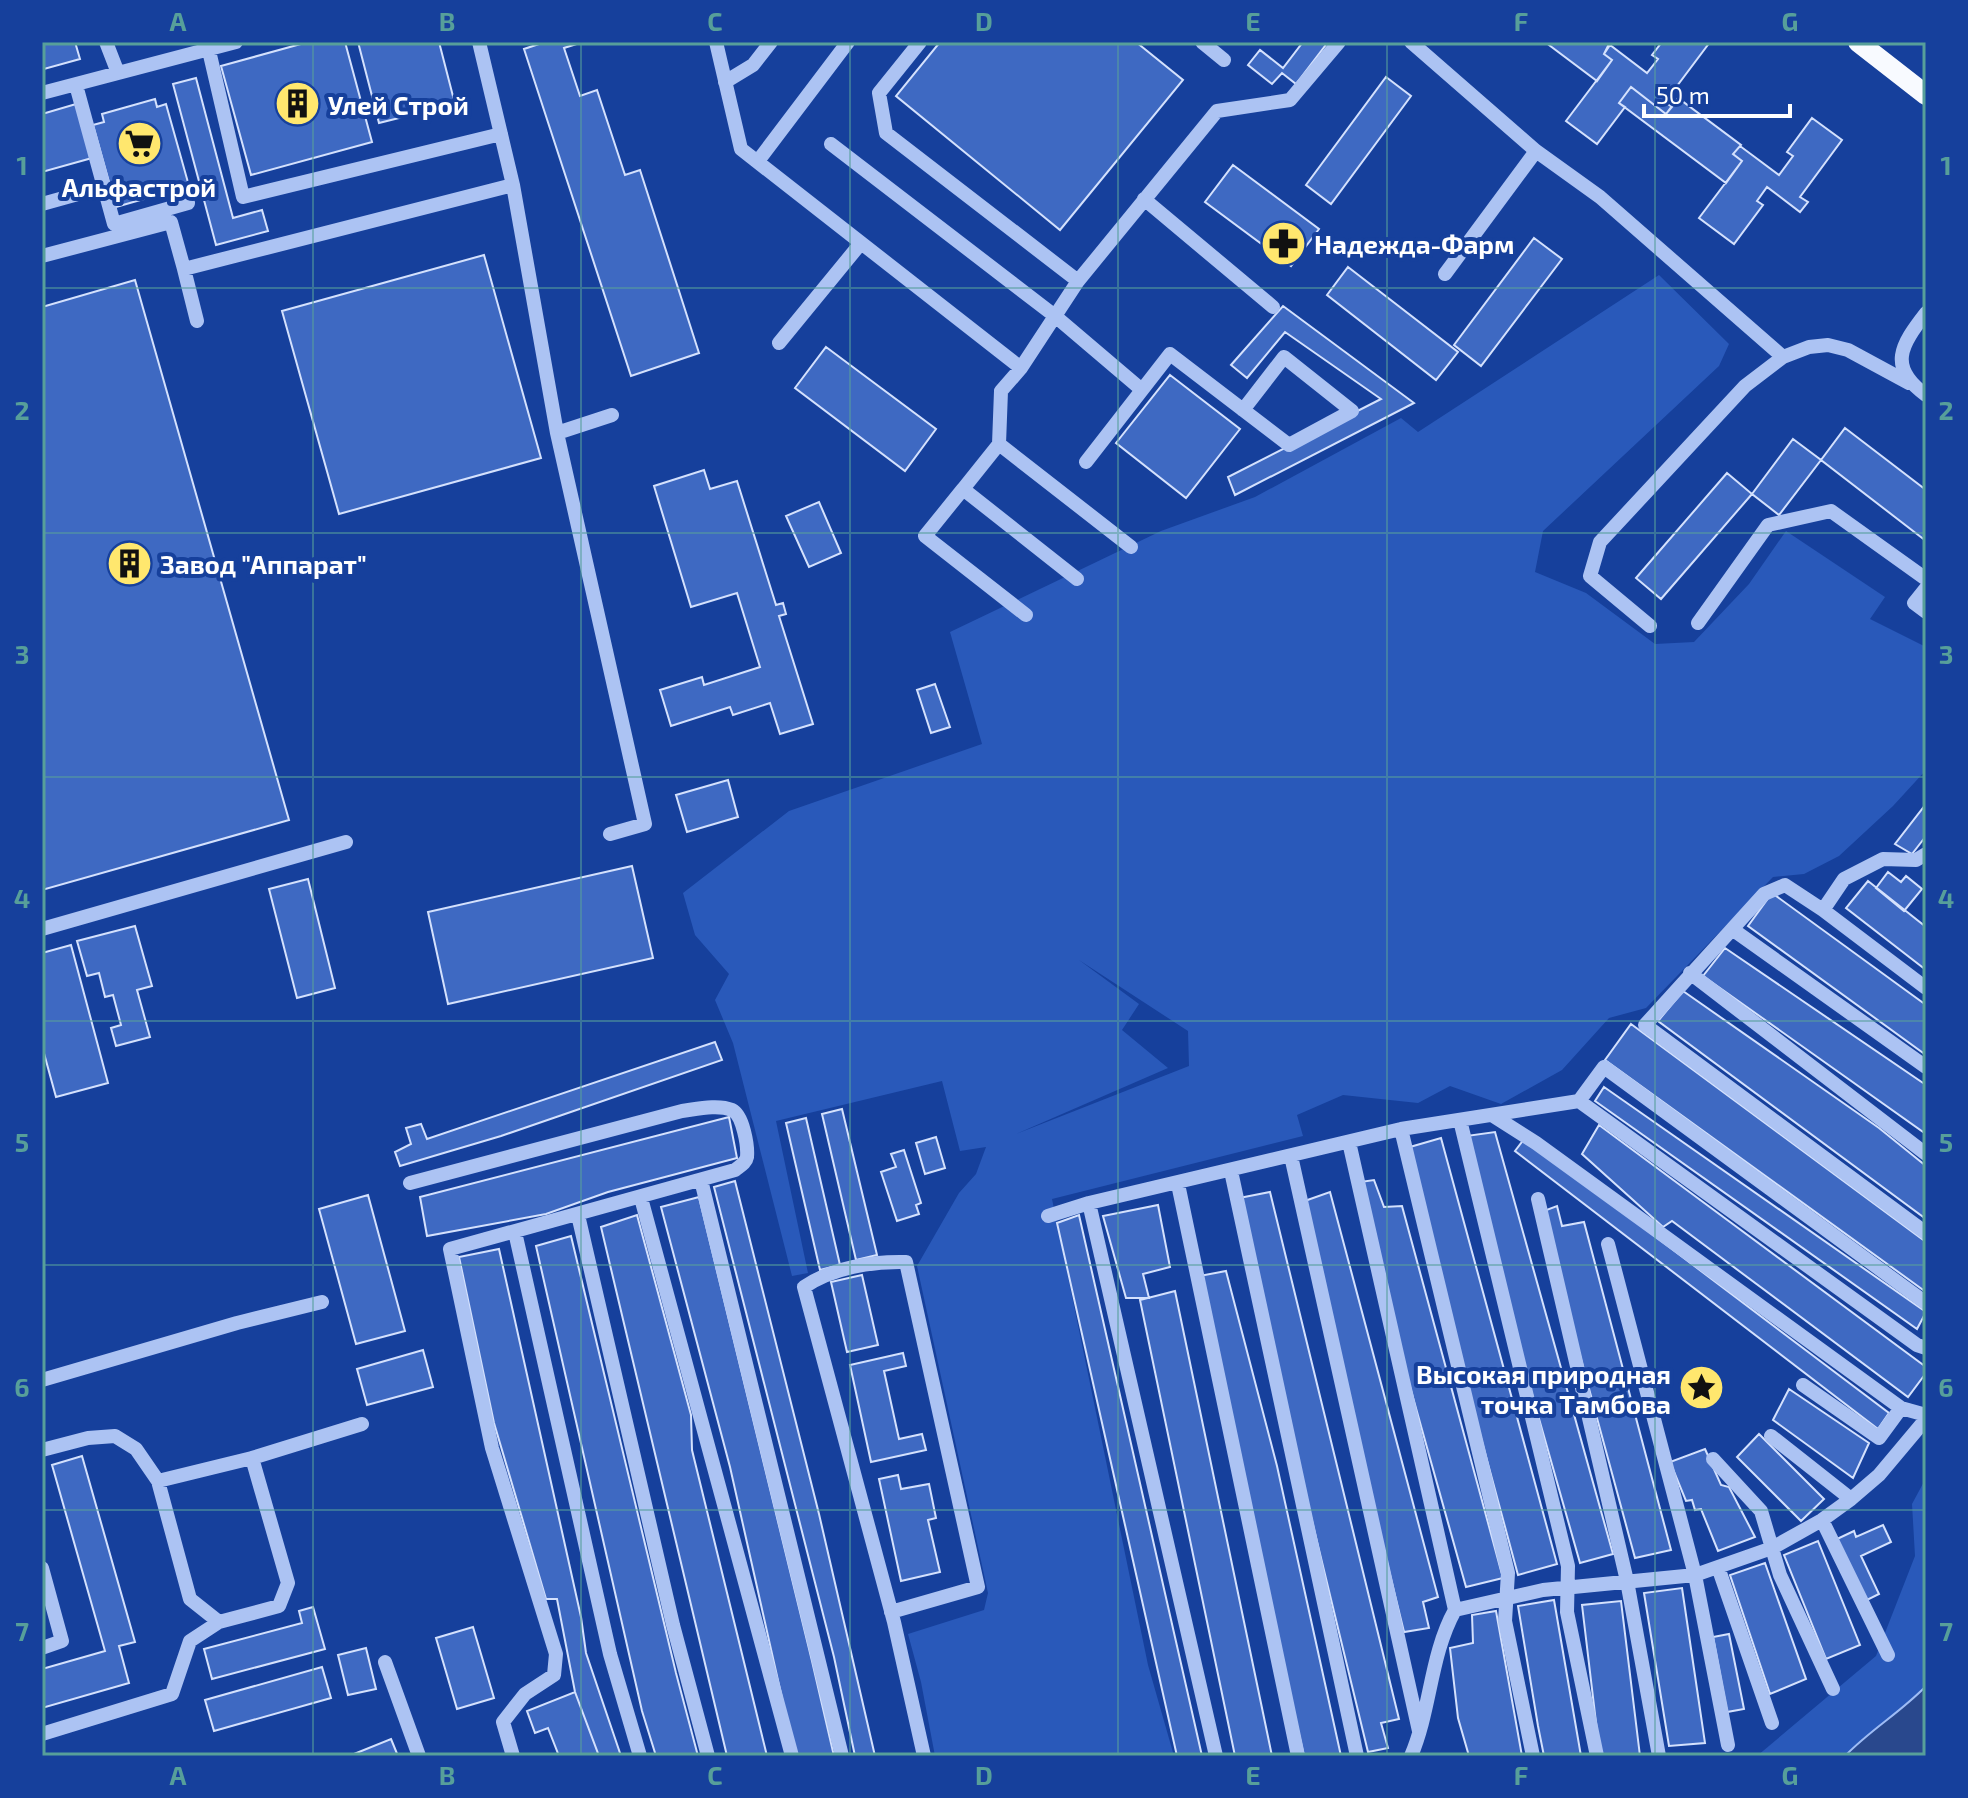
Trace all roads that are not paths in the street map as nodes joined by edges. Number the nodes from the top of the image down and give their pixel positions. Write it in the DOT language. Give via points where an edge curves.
graph roads {
  1 [pos="106,42"];
  2 [pos="236,42"];
  3 [pos="479,42"];
  4 [pos="716,42"];
  5 [pos="771,42"];
  6 [pos="848,42"];
  7 [pos="920,42"];
  8 [pos="1202,42"];
  9 [pos="1339,42"];
  10 [pos="1411,42"];
  11 [pos="1858,42"];
  12 [pos="208,46"];
  13 [pos="1224,60"];
  14 [pos="118,73"];
  15 [pos="725,82"];
  16 [pos="76,85"];
  17 [pos="42,93"];
  18 [pos="1926,95"];
  19 [pos="501,134"];
  20 [pos="831,144"];
  21 [pos="1536,151"];
  22 [pos="758,161"];
  23 [pos="513,185"];
  24 [pos="103,187"];
  25 [pos="1144,199"];
  26 [pos="188,203"];
  27 [pos="42,204"];
  28 [pos="861,243"];
  29 [pos="42,256"];
  30 [pos="184,269"];
  31 [pos="1445,274"];
  32 [pos="1078,281"];
  33 [pos="1273,307"];
  34 [pos="1926,313"];
  35 [pos="1055,316"];
  36 [pos="197,321"];
  37 [pos="779,343"];
  38 [pos="1783,357"];
  39 [pos="1021,368"];
  40 [pos="1909,383"];
  41 [pos="1142,390"];
  42 [pos="1926,395"];
  43 [pos="1243,410"];
  44 [pos="612,415"];
  45 [pos="557,433"];
  46 [pos="999,444"];
  47 [pos="1086,462"];
  48 [pos="963,489"];
  49 [pos="1131,547"];
  50 [pos="1077,579"];
  51 [pos="1926,579"];
  52 [pos="1926,588"];
  53 [pos="1926,612"];
  54 [pos="1026,615"];
  55 [pos="1698,623"];
  56 [pos="1650,626"];
  57 [pos="610,834"];
  58 [pos="346,842"];
  59 [pos="1926,854"];
  60 [pos="1823,910"];
  61 [pos="42,929"];
  62 [pos="1732,929"];
  63 [pos="1690,973"];
  64 [pos="1926,988"];
  65 [pos="1926,1067"];
  66 [pos="1579,1101"];
  67 [pos="1492,1115"];
  68 [pos="1460,1120"];
  69 [pos="1401,1129"];
  70 [pos="1349,1142"];
  71 [pos="1926,1154"];
  72 [pos="1291,1156"];
  73 [pos="1231,1171"];
  74 [pos="701,1180"];
  75 [pos="410,1183"];
  76 [pos="1178,1184"];
  77 [pos="641,1198"];
  78 [pos="1538,1199"];
  79 [pos="1089,1203"];
  80 [pos="578,1215"];
  81 [pos="1048,1216"];
  82 [pos="515,1232"];
  83 [pos="1926,1233"];
  84 [pos="1608,1244"];
  85 [pos="322,1302"];
  86 [pos="1926,1303"];
  87 [pos="1926,1348"];
  88 [pos="42,1380"];
  89 [pos="1803,1385"];
  90 [pos="1901,1408"];
  91 [pos="1926,1417"];
  92 [pos="362,1424"];
  93 [pos="1771,1436"];
  94 [pos="42,1450"];
  95 [pos="252,1458"];
  96 [pos="1713,1459"];
  97 [pos="158,1481"];
  98 [pos="1851,1499"];
  99 [pos="1822,1520"];
  100 [pos="1772,1548"];
  101 [pos="1718,1567"];
  102 [pos="42,1568"];
  103 [pos="1695,1575"];
  104 [pos="1627,1581"];
  105 [pos="1568,1586"];
  106 [pos="1506,1598"];
  107 [pos="1455,1610"];
  108 [pos="891,1612"];
  109 [pos="219,1622"];
  110 [pos="42,1648"];
  111 [pos="1888,1655"];
  112 [pos="385,1662"];
  113 [pos="1833,1689"];
  114 [pos="1772,1723"];
  115 [pos="42,1734"];
  116 [pos="1420,1735"];
  117 [pos="1728,1745"];
  118 [pos="419,1756"];
  119 [pos="513,1756"];
  120 [pos="640,1756"];
  121 [pos="708,1756"];
  122 [pos="792,1756"];
  123 [pos="842,1756"];
  124 [pos="924,1756"];
  125 [pos="1216,1756"];
  126 [pos="1298,1756"];
  127 [pos="1357,1756"];
  128 [pos="1411,1756"];
  129 [pos="1533,1756"];
  130 [pos="1597,1756"];
  131 [pos="1659,1756"];
  1 -- 14 [label="lane"];
  2 -- 12 [label="lane"];
  3 -- 19 [label="lane"];
  4 -- 15 [label="lane"];
  5 -- 15 [label="lane" via="753,65"];
  6 -- 22 [label="lane"];
  7 -- 32 [label="lane" via="879,93 886,133"];
  8 -- 13 [label="lane"];
  9 -- 25 [label="lane" via="1290,100 1217,111"];
  10 -- 21 [label="lane"];
  11 -- 18 [label="main road"];
  12 -- 14 [label="lane"];
  12 -- 19 [label="lane" via="243,197"];
  14 -- 16 [label="lane"];
  15 -- 22 [label="lane" via="741,149"];
  16 -- 17 [label="lane"];
  16 -- 24 [label="lane"];
  19 -- 23 [label="lane"];
  20 -- 35 [label="lane"];
  21 -- 31 [label="lane"];
  21 -- 38 [label="lane" via="1600,197"];
  22 -- 28 [label="lane"];
  23 -- 30 [label="lane"];
  23 -- 45 [label="lane"];
  24 -- 26 [label="lane" via="114,224"];
  24 -- 27 [label="lane"];
  25 -- 32 [label="lane"];
  25 -- 33 [label="lane"];
  28 -- 37 [label="lane"];
  28 -- 39 [label="lane"];
  29 -- 30 [label="lane" via="171,222"];
  30 -- 36 [label="lane"];
  32 -- 35 [label="lane"];
  34 -- 40 [label="lane" via="1903,350 1901,362"];
  35 -- 39 [label="lane"];
  35 -- 41 [label="lane"];
  38 -- 40 [label="lane" via="1828,345"];
  38 -- 56 [label="lane" via="1745,386 1600,542 1590,576"];
  39 -- 46 [label="lane" via="1001,391"];
  40 -- 42 [label="lane"];
  41 -- 43 [label="lane" via="1170,354"];
  41 -- 47 [label="lane"];
  43 -- 43 [label="lane" via="1289,445 1352,411 1284,357"];
  44 -- 45 [label="lane"];
  45 -- 57 [label="lane" via="645,824"];
  46 -- 48 [label="lane"];
  46 -- 49 [label="lane"];
  48 -- 50 [label="lane"];
  48 -- 54 [label="lane" via="925,536"];
  51 -- 55 [label="lane" via="1831,511 1768,525"];
  52 -- 53 [label="lane" via="1914,603"];
  58 -- 61 [label="lane"];
  59 -- 60 [label="lane" via="1916,860 1883,859 1844,879"];
  60 -- 62 [label="lane" via="1785,885 1764,894"];
  60 -- 64 [label="lane"];
  62 -- 63 [label="lane"];
  62 -- 65 [label="lane"];
  63 -- 71 [label="lane"];
  63 -- 83 [label="lane" via="1645,1025"];
  66 -- 67 [label="lane"];
  66 -- 86 [label="lane" via="1604,1067"];
  66 -- 87 [label="lane"];
  67 -- 68 [label="lane"];
  67 -- 90 [label="lane"];
  68 -- 69 [label="lane"];
  68 -- 105 [label="lane" via="1568,1566"];
  69 -- 70 [label="lane"];
  69 -- 106 [label="lane" via="1508,1573"];
  70 -- 72 [label="lane"];
  70 -- 107 [label="lane"];
  72 -- 73 [label="lane"];
  72 -- 116 [label="lane"];
  73 -- 76 [label="lane"];
  73 -- 127 [label="lane"];
  74 -- 75 [label="lane" via="735,1170 747,1158 742,1121 732,1110 682,1111"];
  74 -- 77 [label="lane"];
  74 -- 123 [label="lane"];
  76 -- 79 [label="lane"];
  76 -- 126 [label="lane"];
  77 -- 80 [label="lane"];
  77 -- 122 [label="lane"];
  78 -- 104 [label="lane"];
  79 -- 81 [label="lane"];
  79 -- 125 [label="lane"];
  80 -- 82 [label="lane"];
  80 -- 121 [label="lane"];
  82 -- 119 [label="lane" via="450,1249 492,1448 556,1654 554,1675 525,1694 503,1722"];
  82 -- 120 [label="lane" via="610,1654"];
  84 -- 103 [label="lane"];
  85 -- 88 [label="lane"];
  89 -- 90 [label="lane" via="1879,1438"];
  90 -- 91 [label="lane"];
  91 -- 98 [label="lane" via="1879,1475"];
  92 -- 95 [label="lane"];
  93 -- 98 [label="lane"];
  94 -- 97 [label="lane" via="115,1436 136,1449"];
  95 -- 97 [label="lane"];
  95 -- 109 [label="lane" via="288,1583 279,1606"];
  96 -- 100 [label="lane" via="1761,1511"];
  97 -- 109 [label="lane" via="190,1599"];
  98 -- 99 [label="lane"];
  99 -- 100 [label="lane"];
  99 -- 111 [label="lane"];
  100 -- 101 [label="lane"];
  100 -- 113 [label="lane"];
  101 -- 103 [label="lane"];
  101 -- 114 [label="lane"];
  102 -- 110 [label="lane" via="62,1641"];
  103 -- 104 [label="lane"];
  103 -- 117 [label="lane"];
  104 -- 105 [label="lane"];
  104 -- 131 [label="lane"];
  105 -- 106 [label="lane"];
  105 -- 130 [label="lane" via="1567,1612"];
  106 -- 107 [label="lane"];
  106 -- 129 [label="lane" via="1505,1621"];
  107 -- 116 [label="lane" via="1441,1640"];
  108 -- 108 [label="lane" via="978,1587 906,1262 884,1261 820,1276 804,1287"];
  108 -- 124 [label="lane"];
  109 -- 115 [label="lane" via="190,1641 172,1694"];
  112 -- 118 [label="lane"];
  116 -- 128 [label="lane"];
}
